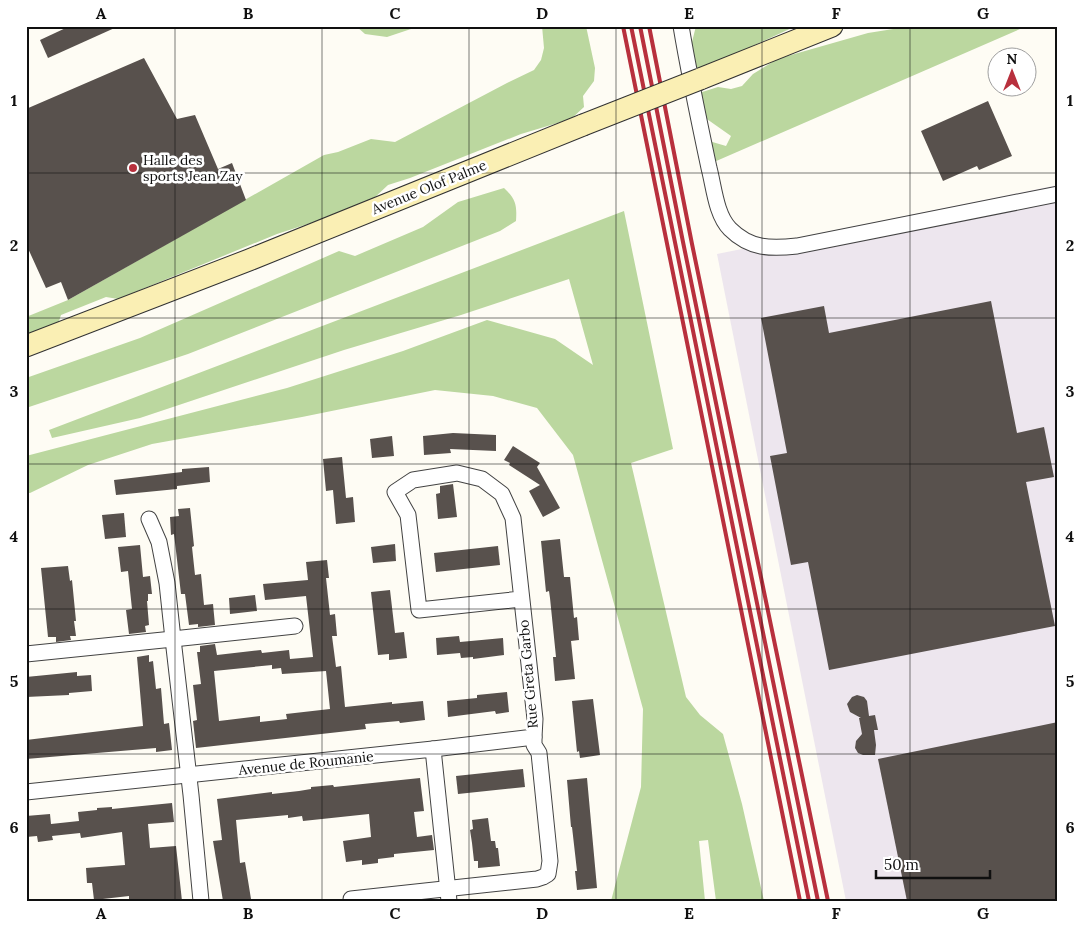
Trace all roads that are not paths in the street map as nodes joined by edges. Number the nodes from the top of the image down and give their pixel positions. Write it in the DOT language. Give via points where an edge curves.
graph roads {
  1 [pos="681,26"];
  2 [pos="832,26"];
  3 [pos="1058,194"];
  4 [pos="26,346"];
  5 [pos="149,519"];
  6 [pos="521,599"];
  7 [pos="295,626"];
  8 [pos="172,639"];
  9 [pos="26,654"];
  10 [pos="534,738"];
  11 [pos="433,749"];
  12 [pos="189,775"];
  13 [pos="26,792"];
  14 [pos="448,894"];
  15 [pos="201,901"];
  16 [pos="351,901"];
  1 -- 3 [label="street" via="719,209 729,228 751,244 773,248 797,246"];
  2 -- 4 [label="main road, Avenue Olof Palme, bridge"];
  5 -- 8 [label="street" via="159,542 167,583"];
  6 -- 6 [label="street, Rue Greta Garbo" via="419,610 408,515 395,492 413,480 457,474 482,479 502,494 513,518"];
  6 -- 10 [label="street, Rue Greta Garbo" via="535,719"];
  7 -- 8 [label="street"];
  8 -- 9 [label="street"];
  8 -- 12 [label="street"];
  10 -- 11 [label="street, Rue Greta Garbo"];
  10 -- 14 [label="street" via="539,753 550,861 548,874 537,879"];
  11 -- 12 [label="street, Avenue de Roumanie"];
  11 -- 14 [label="street"];
  12 -- 13 [label="street, Avenue de Roumanie"];
  12 -- 15 [label="street"];
  14 -- 16 [label="street"];
}
